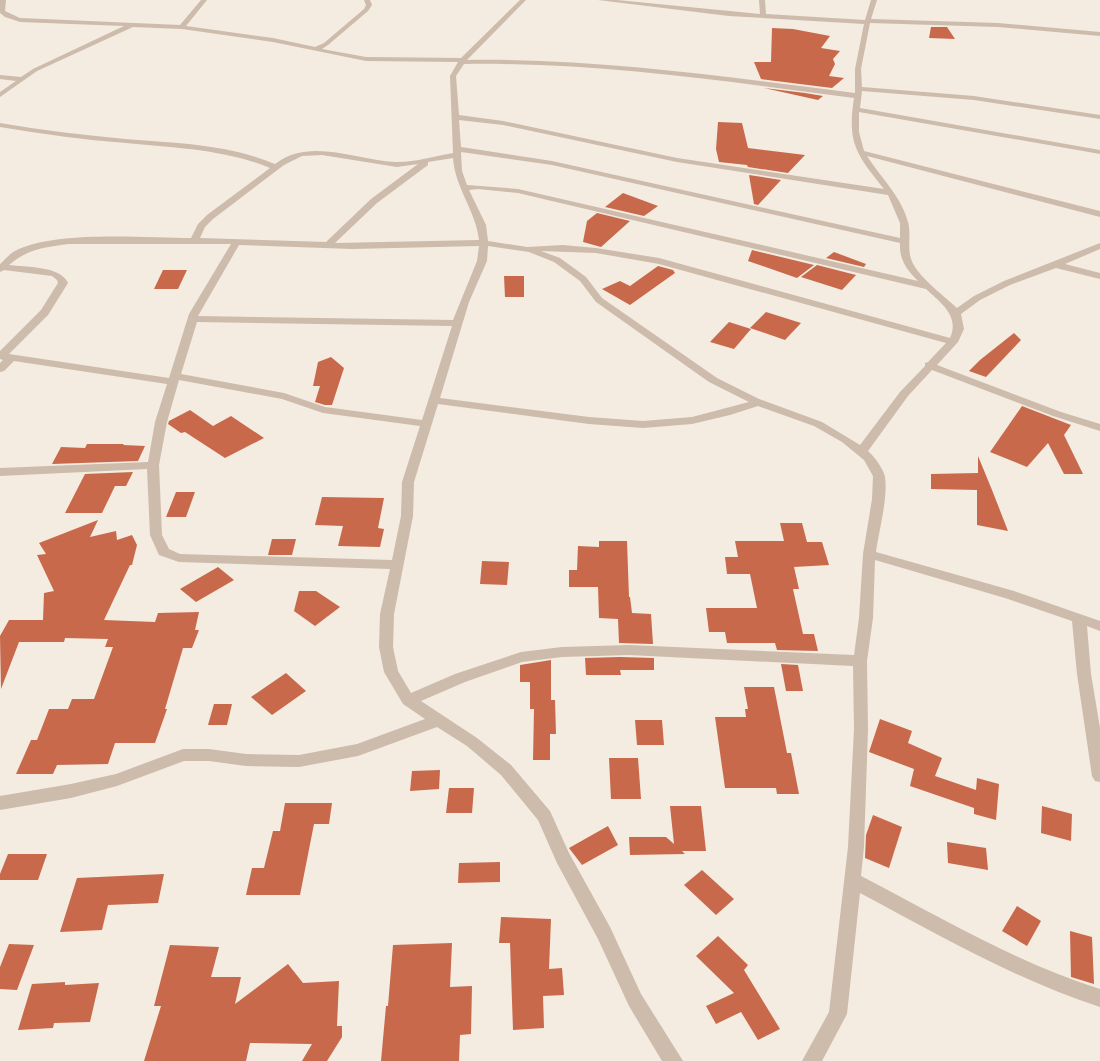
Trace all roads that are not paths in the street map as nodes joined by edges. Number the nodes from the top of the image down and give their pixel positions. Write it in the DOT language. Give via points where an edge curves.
graph roads {
  1 [pos="3,0"];
  2 [pos="204,0"];
  3 [pos="367,0"];
  4 [pos="523,0"];
  5 [pos="601,0"];
  6 [pos="762,0"];
  7 [pos="874,0"];
  8 [pos="763,16"];
  9 [pos="20,20"];
  10 [pos="867,21"];
  11 [pos="1,24"];
  12 [pos="134,24"];
  13 [pos="182,27"];
  14 [pos="1100,34"];
  15 [pos="316,49"];
  16 [pos="462,61"];
  17 [pos="0,77"];
  18 [pos="20,79"];
  19 [pos="858,92"];
  20 [pos="0,95"];
  21 [pos="856,109"];
  22 [pos="456,117"];
  23 [pos="1100,117"];
  24 [pos="0,124"];
  25 [pos="457,152"];
  26 [pos="860,152"];
  27 [pos="1100,152"];
  28 [pos="428,160"];
  29 [pos="275,167"];
  30 [pos="464,188"];
  31 [pos="891,193"];
  32 [pos="1100,214"];
  33 [pos="194,241"];
  34 [pos="238,241"];
  35 [pos="903,241"];
  36 [pos="484,243"];
  37 [pos="328,245"];
  38 [pos="1100,246"];
  39 [pos="521,249"];
  40 [pos="1056,265"];
  41 [pos="1,268"];
  42 [pos="1100,276"];
  43 [pos="930,288"];
  44 [pos="956,313"];
  45 [pos="192,319"];
  46 [pos="457,323"];
  47 [pos="953,342"];
  48 [pos="0,356"];
  49 [pos="12,357"];
  50 [pos="929,365"];
  51 [pos="0,369"];
  52 [pos="175,379"];
  53 [pos="433,400"];
  54 [pos="759,402"];
  55 [pos="426,424"];
  56 [pos="1100,428"];
  57 [pos="861,452"];
  58 [pos="153,465"];
  59 [pos="0,472"];
  60 [pos="869,554"];
  61 [pos="397,565"];
  62 [pos="1079,619"];
  63 [pos="1100,626"];
  64 [pos="860,661"];
  65 [pos="408,700"];
  66 [pos="438,720"];
  67 [pos="1100,776"];
  68 [pos="0,803"];
  69 [pos="852,880"];
  70 [pos="1100,998"];
  71 [pos="673,1061"];
  72 [pos="812,1061"];
  1 -- 9 [label="street" via="2,12"];
  2 -- 13 [label="street"];
  3 -- 15 [label="street" via="366,10"];
  4 -- 16 [label="street"];
  5 -- 8 [label="street"];
  6 -- 8 [label="street"];
  7 -- 10 [label="street"];
  8 -- 10 [label="street"];
  9 -- 11 [label="street"];
  9 -- 12 [label="street"];
  10 -- 14 [label="street" via="998,25"];
  10 -- 19 [label="street" via="858,69"];
  12 -- 13 [label="street"];
  12 -- 18 [label="street"];
  13 -- 15 [label="street"];
  15 -- 16 [label="street" via="366,59"];
  16 -- 19 [label="street" via="622,69"];
  16 -- 22 [label="street" via="453,76"];
  17 -- 18 [label="street"];
  18 -- 20 [label="street"];
  19 -- 21 [label="street"];
  19 -- 23 [label="street" via="974,98"];
  21 -- 26 [label="street" via="855,132"];
  21 -- 27 [label="street"];
  22 -- 25 [label="street"];
  22 -- 31 [label="street" via="503,123 677,160"];
  24 -- 29 [label="street" via="35,131 196,148 238,155"];
  25 -- 28 [label="street"];
  25 -- 30 [label="street" via="458,171"];
  25 -- 35 [label="street" via="552,163"];
  26 -- 31 [label="street"];
  26 -- 32 [label="street"];
  28 -- 29 [label="street" via="386,164 312,153 292,156"];
  28 -- 37 [label="street" via="372,203"];
  29 -- 33 [label="street" via="201,226"];
  30 -- 36 [label="street" via="482,225"];
  30 -- 43 [label="street" via="518,190"];
  31 -- 35 [label="street" via="904,223"];
  33 -- 34 [label="street"];
  33 -- 41 [label="street" via="69,241 16,254"];
  34 -- 37 [label="street"];
  34 -- 45 [label="street"];
  35 -- 43 [label="street" via="910,268"];
  36 -- 37 [label="street"];
  36 -- 39 [label="street"];
  36 -- 46 [label="street" via="482,261"];
  38 -- 40 [label="street"];
  39 -- 47 [label="street" via="586,250 672,264"];
  39 -- 54 [label="street" via="557,260 583,279 599,300 620,317 713,380"];
  40 -- 42 [label="street"];
  40 -- 44 [label="street" via="1007,282"];
  41 -- 48 [label="street" via="54,274 63,283 60,294"];
  43 -- 44 [label="street"];
  44 -- 47 [label="street" via="959,329"];
  45 -- 46 [label="street"];
  45 -- 52 [label="street"];
  46 -- 53 [label="street"];
  47 -- 50 [label="street"];
  48 -- 49 [label="street"];
  49 -- 51 [label="street"];
  49 -- 52 [label="street"];
  50 -- 56 [label="street"];
  50 -- 57 [label="street"];
  52 -- 55 [label="street" via="284,396 323,410"];
  52 -- 58 [label="street" via="160,422"];
  53 -- 54 [label="street" via="638,425 697,420 728,414"];
  53 -- 55 [label="street"];
  54 -- 57 [label="street" via="818,424"];
  55 -- 61 [label="street" via="408,482 407,516"];
  57 -- 60 [label="street" via="869,458 879,476"];
  58 -- 59 [label="street"];
  58 -- 61 [label="street" via="156,535 164,552 179,558 202,560"];
  60 -- 62 [label="street" via="1009,594"];
  60 -- 64 [label="street"];
  61 -- 65 [label="street" via="387,614 386,647 391,672"];
  62 -- 63 [label="street"];
  62 -- 67 [label="street"];
  64 -- 65 [label="street" via="629,650 562,652 521,657"];
  64 -- 69 [label="street" via="862,729"];
  65 -- 66 [label="street"];
  66 -- 68 [label="street" via="358,750 299,761 184,755 108,782"];
  66 -- 71 [label="street" via="506,770 544,816 636,1000"];
  69 -- 70 [label="street" via="1004,962 1062,987"];
  69 -- 72 [label="street" via="838,1014"];
}
